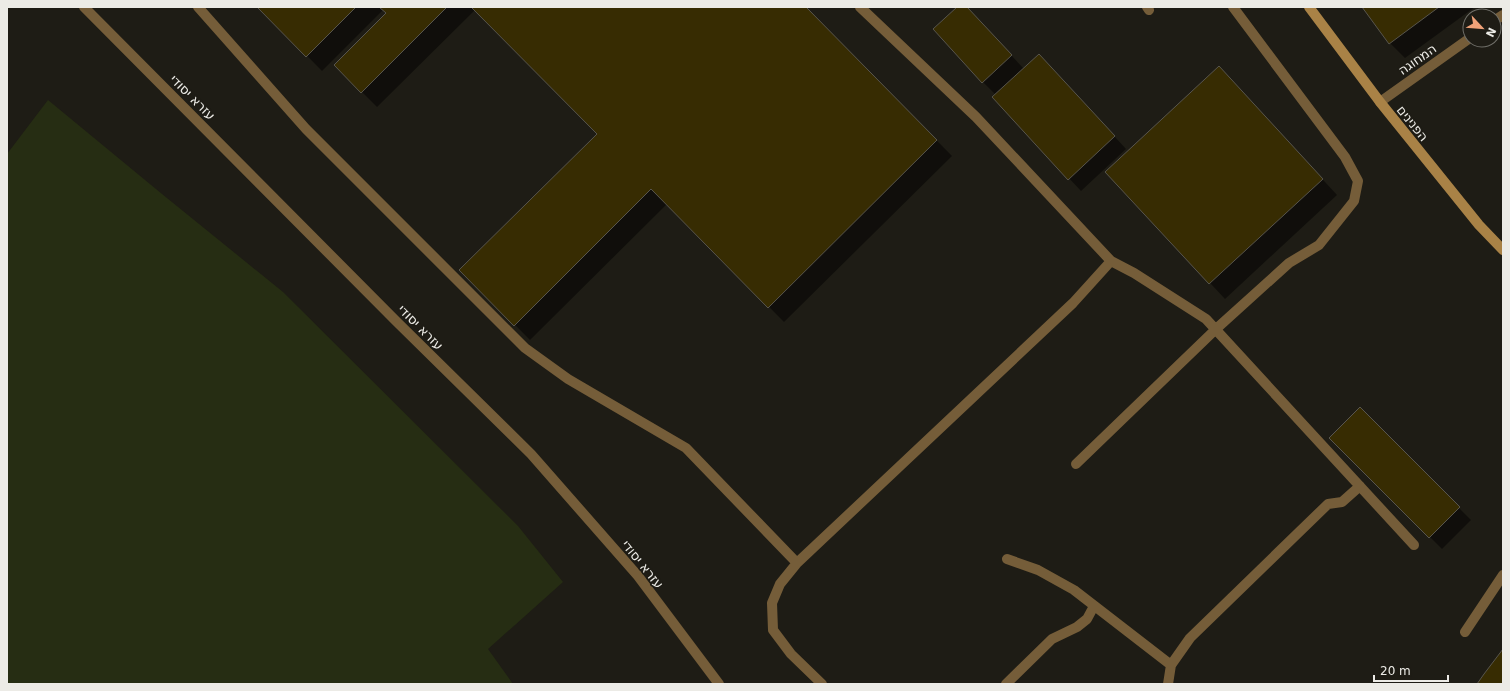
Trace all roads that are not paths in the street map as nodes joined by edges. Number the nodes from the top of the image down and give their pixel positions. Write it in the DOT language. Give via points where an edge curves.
graph roads {
  1 [pos="84,7"];
  2 [pos="198,7"];
  3 [pos="860,7"];
  4 [pos="1234,7"];
  5 [pos="1309,7"];
  6 [pos="1462,44"];
  7 [pos="1380,102"];
  8 [pos="1503,250"];
  9 [pos="1111,261"];
  10 [pos="1216,329"];
  11 [pos="1076,464"];
  12 [pos="1360,486"];
  13 [pos="1414,544"];
  14 [pos="1007,559"];
  15 [pos="797,563"];
  16 [pos="1503,575"];
  17 [pos="1094,606"];
  18 [pos="1465,632"];
  19 [pos="1171,665"];
  20 [pos="718,684"];
  21 [pos="822,684"];
  22 [pos="1006,684"];
  23 [pos="1168,684"];
  1 -- 20 [label="street, עזרא יסודי" via="530,454 638,576"];
  2 -- 15 [label="street" via="306,129 525,348 568,378 686,448"];
  3 -- 9 [label="street" via="976,117"];
  4 -- 10 [label="street" via="1345,157 1358,181 1354,201 1320,245 1289,263"];
  5 -- 7 [label="street, הפנינים"];
  6 -- 7 [label="street, המחוגה"];
  7 -- 8 [label="street, הפנינים" via="1479,225"];
  9 -- 10 [label="street" via="1206,319"];
  9 -- 15 [label="street" via="1073,304"];
  10 -- 11 [label="street"];
  10 -- 12 [label="street"];
  12 -- 13 [label="street"];
  12 -- 19 [label="street" via="1342,502 1328,504 1190,638"];
  14 -- 17 [label="street" via="1059,581"];
  15 -- 21 [label="street" via="780,584 772,603 773,630 791,654"];
  16 -- 18 [label="street"];
  17 -- 19 [label="street"];
  17 -- 22 [label="street" via="1087,619 1052,639"];
  19 -- 23 [label="street"];
}
